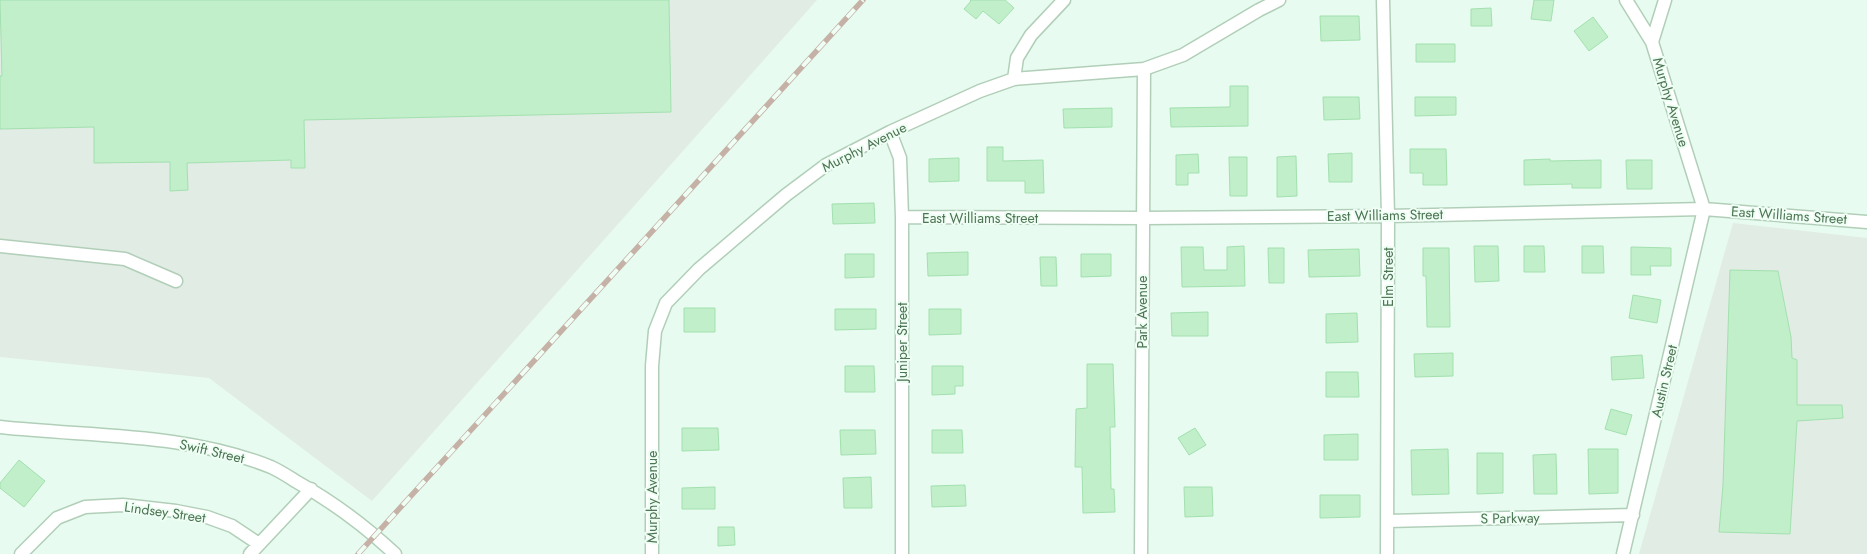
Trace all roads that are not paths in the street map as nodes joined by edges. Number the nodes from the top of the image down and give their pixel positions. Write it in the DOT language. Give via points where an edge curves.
graph roads {
  1 [pos="1064,0"];
  2 [pos="1279,0"];
  3 [pos="1384,0"];
  4 [pos="1626,0"];
  5 [pos="1665,0"];
  6 [pos="1652,42"];
  7 [pos="1144,69"];
  8 [pos="1014,79"];
  9 [pos="890,132"];
  10 [pos="1704,209"];
  11 [pos="1388,216"];
  12 [pos="902,218"];
  13 [pos="1143,218"];
  14 [pos="1867,222"];
  15 [pos="0,246"];
  16 [pos="176,281"];
  17 [pos="0,427"];
  18 [pos="311,489"];
  19 [pos="1633,515"];
  20 [pos="1388,521"];
  21 [pos="259,544"];
  22 [pos="20,554"];
  23 [pos="250,554"];
  24 [pos="395,554"];
  25 [pos="652,554"];
  26 [pos="902,554"];
  27 [pos="1141,554"];
  28 [pos="1387,554"];
  29 [pos="1623,554"];
  1 -- 8 [label="street" via="1031,34 1016,58"];
  2 -- 7 [label="street, Murphy Avenue" via="1183,55"];
  3 -- 11 [label="street, Elm Street"];
  4 -- 6 [label="street, Murphy Avenue"];
  5 -- 6 [label="street"];
  6 -- 10 [label="street, Murphy Avenue"];
  7 -- 8 [label="street, Murphy Avenue"];
  7 -- 13 [label="street, Park Avenue"];
  8 -- 9 [label="street, Murphy Avenue" via="980,90"];
  9 -- 12 [label="street, Juniper Street" via="900,158"];
  9 -- 25 [label="street, Murphy Avenue" via="826,165 786,195 699,269 666,303 656,331 652,366"];
  10 -- 11 [label="street, East Williams Street"];
  10 -- 14 [label="street, East Williams Street"];
  10 -- 19 [label="street, Austin Street"];
  11 -- 13 [label="street, East Williams Street"];
  11 -- 20 [label="street, Elm Street"];
  12 -- 13 [label="street, East Williams Street"];
  12 -- 26 [label="street, Juniper Street"];
  13 -- 27 [label="street, Park Avenue"];
  15 -- 16 [label="street" via="125,259"];
  17 -- 18 [label="street, Swift Street" via="158,439 222,452 271,467"];
  18 -- 21 [label="street"];
  18 -- 24 [label="street, Swift Street" via="344,510"];
  19 -- 20 [label="street, S Parkway"];
  19 -- 29 [label="street, Austin Street"];
  20 -- 28 [label="street, Elm Street"];
  21 -- 22 [label="street, Lindsey Street" via="232,526 207,517 123,505 85,507 57,518"];
  21 -- 23 [label="street"];
}
